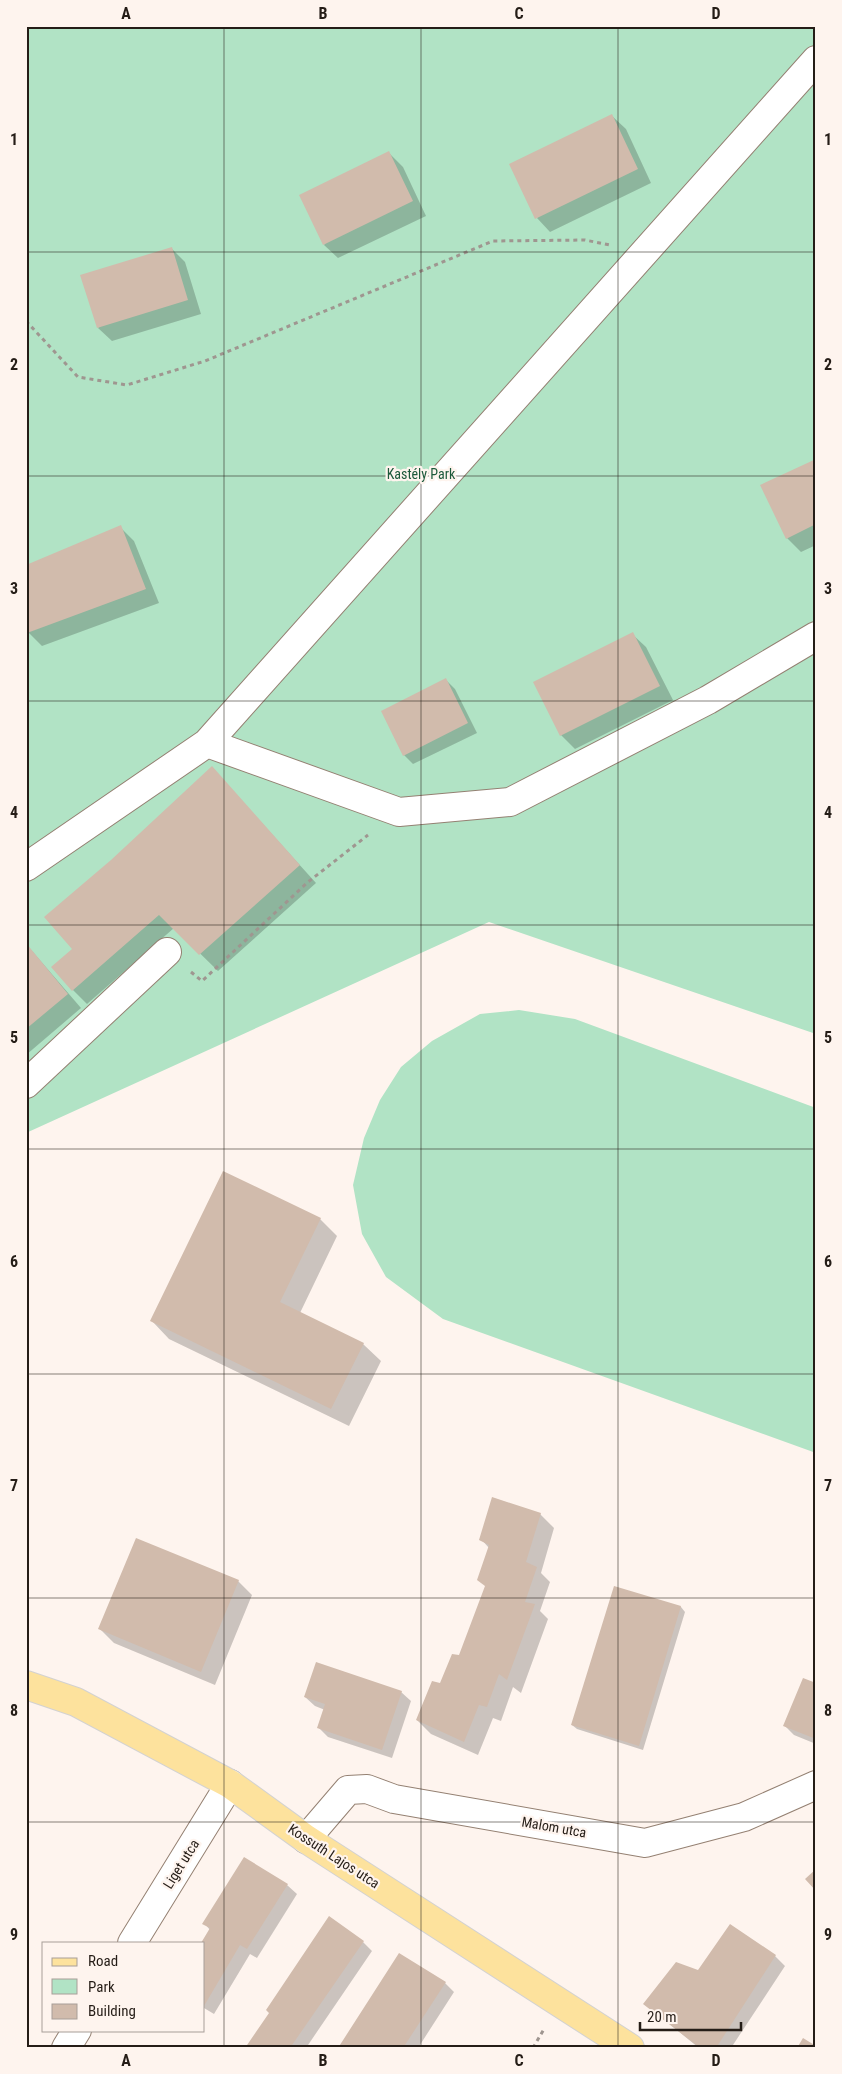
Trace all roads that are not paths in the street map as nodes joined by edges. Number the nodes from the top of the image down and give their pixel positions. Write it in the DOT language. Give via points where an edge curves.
graph roads {
  1 [pos="816,60"];
  2 [pos="816,636"];
  3 [pos="207,743"];
  4 [pos="26,868"];
  5 [pos="167,952"];
  6 [pos="26,1084"];
  7 [pos="26,1685"];
  8 [pos="230,1784"];
  9 [pos="816,1785"];
  10 [pos="306,1838"];
  11 [pos="133,1942"];
  12 [pos="76,2032"];
  13 [pos="66,2048"];
  14 [pos="630,2048"];
  1 -- 3 [label="street"];
  2 -- 3 [label="street" via="708,700 510,802 399,812"];
  3 -- 4 [label="street"];
  5 -- 6 [label="street"];
  7 -- 8 [label="main road, Kossuth Lajos utca" via="76,1702"];
  8 -- 10 [label="main road, Kossuth Lajos utca"];
  8 -- 11 [label="street, Liget utca"];
  9 -- 10 [label="street, Malom utca" via="744,1817 645,1843 394,1799 367,1789 348,1790"];
  10 -- 14 [label="main road, Kossuth Lajos utca"];
  12 -- 13 [label="street"];
}
